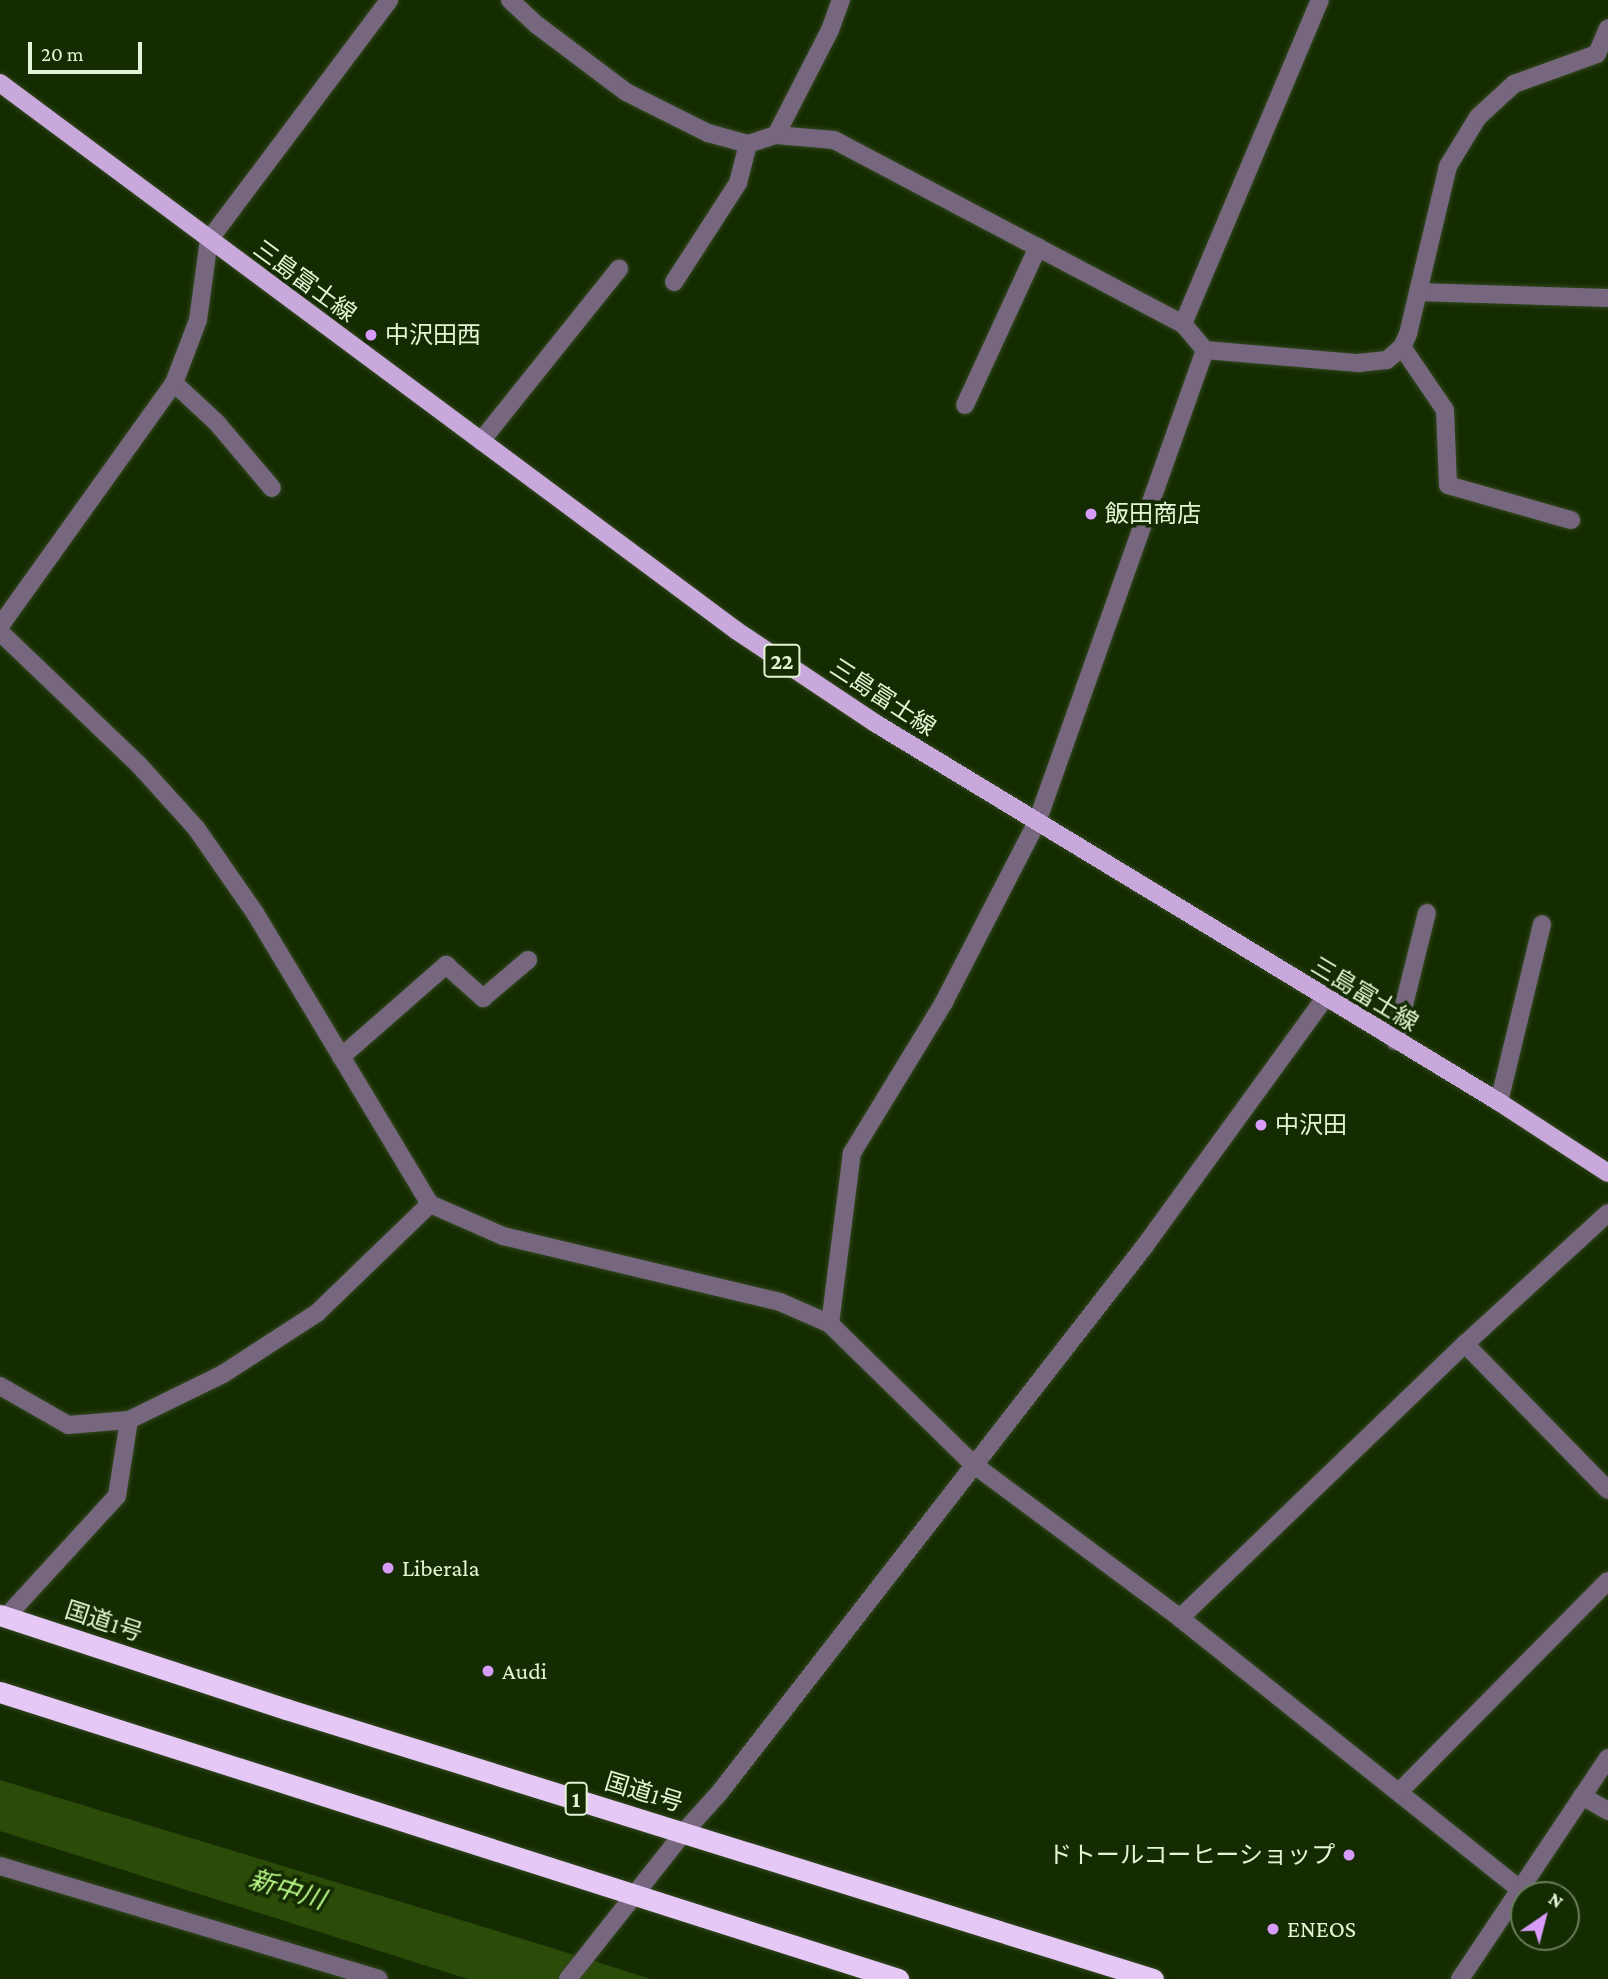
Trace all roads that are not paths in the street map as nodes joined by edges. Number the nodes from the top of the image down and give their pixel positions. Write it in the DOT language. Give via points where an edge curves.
graph roads {
  1 [pos="389,0"];
  2 [pos="841,0"];
  3 [pos="1320,0"];
  4 [pos="517,2"];
  5 [pos="1608,28"];
  6 [pos="0,83"];
  7 [pos="776,135"];
  8 [pos="748,144"];
  9 [pos="209,240"];
  10 [pos="1038,247"];
  11 [pos="619,269"];
  12 [pos="674,282"];
  13 [pos="1418,292"];
  14 [pos="1608,298"];
  15 [pos="1184,324"];
  16 [pos="1402,347"];
  17 [pos="1205,350"];
  18 [pos="174,383"];
  19 [pos="965,405"];
  20 [pos="481,441"];
  21 [pos="272,488"];
  22 [pos="1571,520"];
  23 [pos="0,626"];
  24 [pos="0,632"];
  25 [pos="1037,822"];
  26 [pos="1427,913"];
  27 [pos="1542,924"];
  28 [pos="528,960"];
  29 [pos="1325,998"];
  30 [pos="1395,1041"];
  31 [pos="341,1057"];
  32 [pos="1499,1102"];
  33 [pos="1608,1173"];
  34 [pos="430,1204"];
  35 [pos="1608,1213"];
  36 [pos="830,1324"];
  37 [pos="1465,1344"];
  38 [pos="0,1386"];
  39 [pos="129,1420"];
  40 [pos="973,1464"];
  41 [pos="1608,1490"];
  42 [pos="1608,1581"];
  43 [pos="3,1616"];
  44 [pos="1180,1618"];
  45 [pos="0,1692"];
  46 [pos="1608,1758"];
  47 [pos="1399,1792"];
  48 [pos="1582,1796"];
  49 [pos="1608,1811"];
  50 [pos="684,1832"];
  51 [pos="0,1866"];
  52 [pos="1510,1881"];
  53 [pos="1528,1881"];
  54 [pos="635,1895"];
  55 [pos="1510,1908"];
  56 [pos="379,1979"];
  57 [pos="568,1979"];
  58 [pos="898,1979"];
  59 [pos="1153,1979"];
  60 [pos="1460,1979"];
  1 -- 9 [label="street"];
  2 -- 7 [label="street"];
  3 -- 15 [label="street"];
  4 -- 8 [label="street" via="626,92 708,133"];
  5 -- 13 [label="street" via="1597,54 1514,84 1478,117 1448,166"];
  6 -- 9 [label="main road, 三島富士線 / 22"];
  7 -- 8 [label="street"];
  7 -- 10 [label="street" via="834,140"];
  8 -- 12 [label="street" via="738,183"];
  9 -- 18 [label="street" via="198,320"];
  9 -- 20 [label="main road, 三島富士線 / 22"];
  10 -- 15 [label="street"];
  10 -- 19 [label="street"];
  11 -- 20 [label="street"];
  13 -- 14 [label="street"];
  13 -- 16 [label="street"];
  15 -- 17 [label="street"];
  16 -- 17 [label="street" via="1387,359 1358,363"];
  16 -- 22 [label="street" via="1445,410 1448,485"];
  17 -- 25 [label="street"];
  18 -- 21 [label="street" via="217,423"];
  18 -- 23 [label="street"];
  20 -- 25 [label="main road, 三島富士線 / 22" via="737,631"];
  24 -- 31 [label="street" via="139,765 196,828 255,913"];
  25 -- 29 [label="main road, 三島富士線 / 22"];
  25 -- 36 [label="street" via="944,1002 852,1153"];
  26 -- 30 [label="street"];
  27 -- 32 [label="street"];
  28 -- 31 [label="street" via="483,998 446,965"];
  29 -- 30 [label="main road, 三島富士線 / 22"];
  29 -- 40 [label="street" via="1144,1247"];
  30 -- 32 [label="main road, 三島富士線 / 22"];
  31 -- 34 [label="street"];
  32 -- 33 [label="main road, 三島富士線 / 22"];
  34 -- 36 [label="street" via="503,1236 780,1302"];
  34 -- 39 [label="street" via="317,1313 223,1374"];
  35 -- 37 [label="street"];
  36 -- 40 [label="street"];
  37 -- 41 [label="street"];
  37 -- 44 [label="street"];
  38 -- 39 [label="street" via="68,1425"];
  39 -- 43 [label="street" via="117,1496"];
  40 -- 44 [label="street"];
  40 -- 50 [label="street" via="720,1792"];
  42 -- 47 [label="street"];
  43 -- 50 [label="highway, 国道1号 / 1"];
  44 -- 47 [label="street"];
  45 -- 54 [label="highway"];
  46 -- 48 [label="street"];
  47 -- 52 [label="street"];
  48 -- 49 [label="street"];
  48 -- 53 [label="street"];
  50 -- 54 [label="street"];
  50 -- 59 [label="highway, 国道1号 / 1"];
  51 -- 56 [label="street"];
  54 -- 57 [label="street"];
  54 -- 58 [label="highway"];
  55 -- 60 [label="street"];
}
